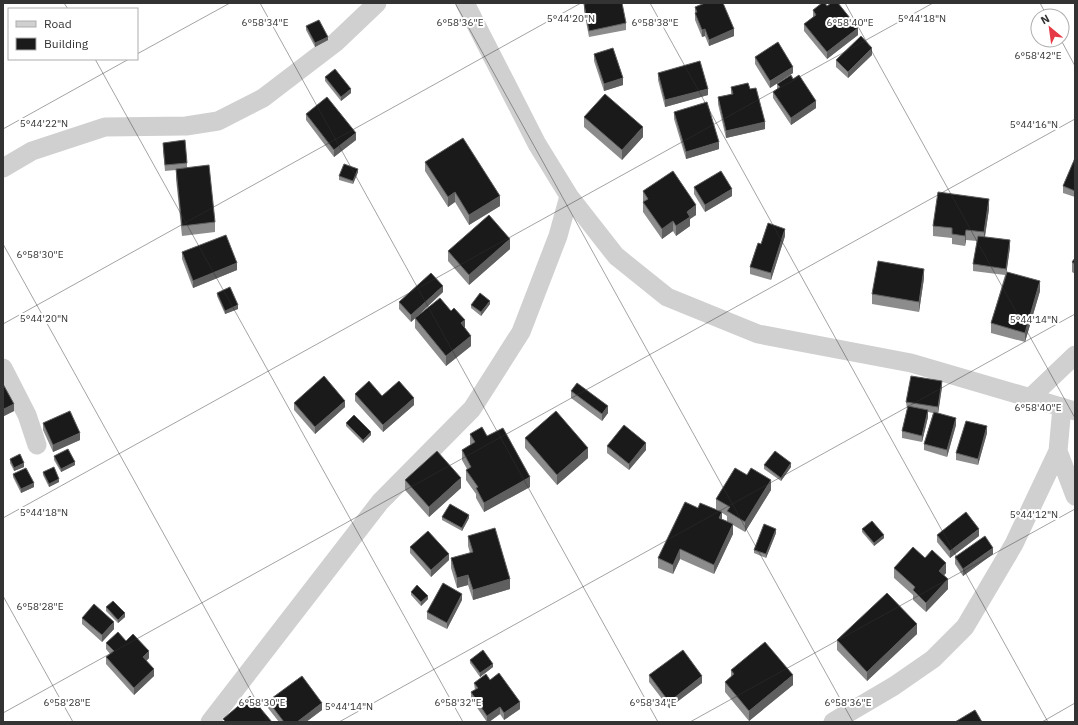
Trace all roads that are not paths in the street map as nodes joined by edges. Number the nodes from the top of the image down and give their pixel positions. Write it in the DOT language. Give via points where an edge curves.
graph roads {
  1 [pos="377,3"];
  2 [pos="465,3"];
  3 [pos="3,168"];
  4 [pos="569,196"];
  5 [pos="1075,355"];
  6 [pos="3,368"];
  7 [pos="1030,398"];
  8 [pos="1068,409"];
  9 [pos="37,445"];
  10 [pos="1058,451"];
  11 [pos="1075,496"];
  12 [pos="210,722"];
  13 [pos="833,722"];
  1 -- 3 [label="street" via="335,43 263,98 218,121 186,126 105,127 32,151"];
  2 -- 4 [label="street" via="537,144"];
  4 -- 7 [label="street" via="616,256 667,297 758,334 911,363"];
  4 -- 12 [label="street" via="558,236 521,332 472,409 380,502"];
  5 -- 7 [label="street"];
  6 -- 9 [label="street" via="27,415"];
  7 -- 8 [label="street"];
  8 -- 10 [label="street"];
  10 -- 11 [label="street"];
  10 -- 13 [label="street" via="1014,544 965,627 933,659 894,686"];
}
